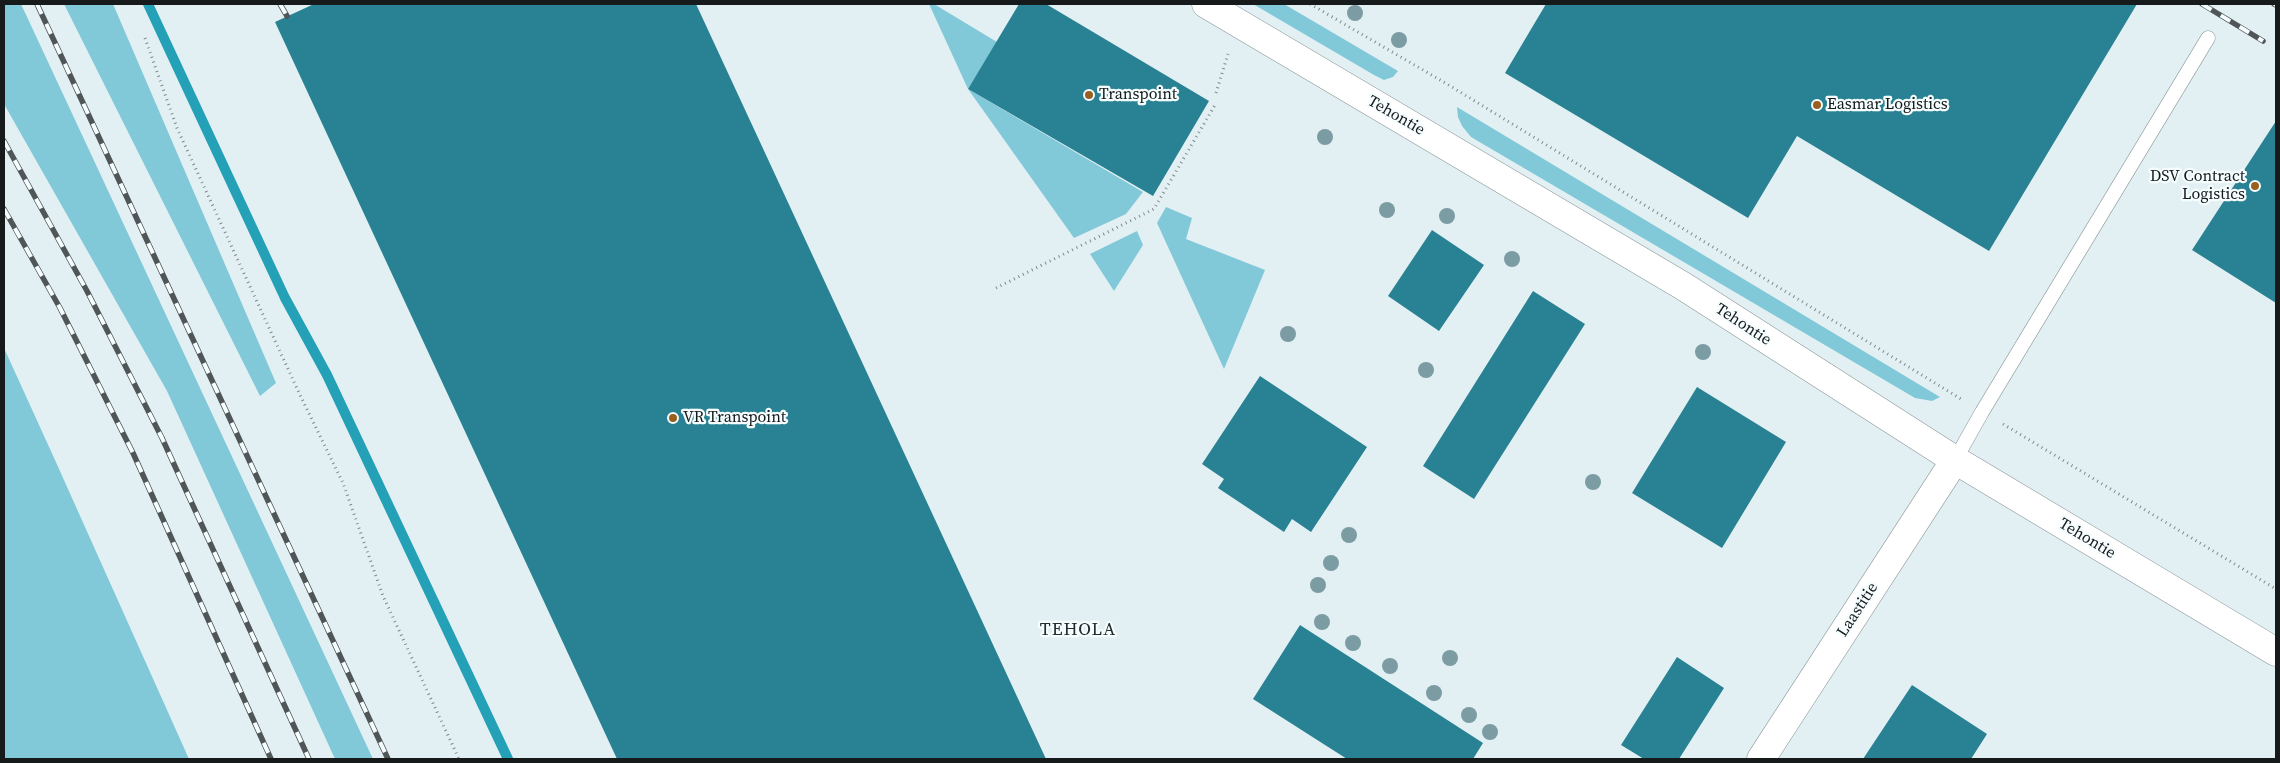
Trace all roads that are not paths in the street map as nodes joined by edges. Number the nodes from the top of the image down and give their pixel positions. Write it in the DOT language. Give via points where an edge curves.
graph roads {
  1 [pos="1206,4"];
  2 [pos="2208,38"];
  3 [pos="1955,460"];
  4 [pos="2276,652"];
  5 [pos="1761,759"];
  1 -- 3 [label="street, Tehontie" via="1683,286"];
  2 -- 3 [label="lane"];
  3 -- 4 [label="street, Tehontie"];
  3 -- 5 [label="street, Laastitie"];
}
